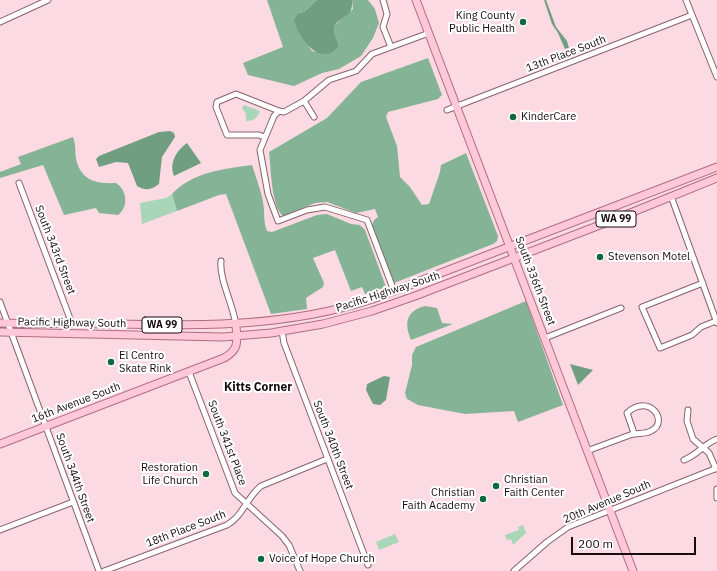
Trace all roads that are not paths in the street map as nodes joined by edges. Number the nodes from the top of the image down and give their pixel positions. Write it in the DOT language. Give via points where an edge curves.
graph roads {
  1 [pos="48,0"];
  2 [pos="383,0"];
  3 [pos="416,0"];
  4 [pos="686,0"];
  5 [pos="692,15"];
  6 [pos="0,22"];
  7 [pos="429,33"];
  8 [pos="391,47"];
  9 [pos="717,77"];
  10 [pos="304,101"];
  11 [pos="457,106"];
  12 [pos="447,110"];
  13 [pos="279,111"];
  14 [pos="314,117"];
  15 [pos="264,137"];
  16 [pos="717,167"];
  17 [pos="717,176"];
  18 [pos="18,183"];
  19 [pos="671,196"];
  20 [pos="511,247"];
  21 [pos="515,258"];
  22 [pos="221,261"];
  23 [pos="418,282"];
  24 [pos="703,283"];
  25 [pos="394,291"];
  26 [pos="0,302"];
  27 [pos="381,308"];
  28 [pos="621,308"];
  29 [pos="717,322"];
  30 [pos="4,323"];
  31 [pos="72,324"];
  32 [pos="236,325"];
  33 [pos="282,331"];
  34 [pos="0,332"];
  35 [pos="11,333"];
  36 [pos="237,336"];
  37 [pos="545,338"];
  38 [pos="189,372"];
  39 [pos="688,410"];
  40 [pos="46,427"];
  41 [pos="634,433"];
  42 [pos="717,439"];
  43 [pos="0,444"];
  44 [pos="702,448"];
  45 [pos="587,451"];
  46 [pos="327,460"];
  47 [pos="684,460"];
  48 [pos="716,469"];
  49 [pos="717,489"];
  50 [pos="717,498"];
  51 [pos="73,502"];
  52 [pos="246,504"];
  53 [pos="611,511"];
  54 [pos="0,530"];
  55 [pos="368,565"];
  56 [pos="99,571"];
  57 [pos="104,571"];
  58 [pos="300,571"];
  59 [pos="514,571"];
  60 [pos="633,571"];
  1 -- 6 [label="street"];
  2 -- 8 [label="street" via="387,14 384,27"];
  3 -- 7 [label="main road, South 336th Street"];
  4 -- 5 [label="street"];
  5 -- 9 [label="street"];
  5 -- 11 [label="street, 13th Place South"];
  7 -- 8 [label="street"];
  7 -- 11 [label="main road, South 336th Street"];
  8 -- 10 [label="street" via="370,56 356,71 329,80"];
  10 -- 13 [label="street" via="284,112"];
  10 -- 14 [label="street"];
  11 -- 12 [label="street, 13th Place South"];
  11 -- 20 [label="main road, South 336th Street"];
  13 -- 15 [label="street"];
  13 -- 15 [label="street" via="236,94 217,102 216,107 227,135"];
  15 -- 25 [label="street" via="260,150 261,158 269,198 278,221 307,210 325,207 366,220"];
  16 -- 19 [label="main road" via="700,178 674,189"];
  16 -- 20 [label="main road, Pacific Highway South / WA 99"];
  17 -- 19 [label="main road, Pacific Highway South / WA 99"];
  18 -- 31 [label="street, South 343rd Street"];
  19 -- 21 [label="main road, Pacific Highway South / WA 99"];
  19 -- 24 [label="street"];
  20 -- 21 [label="main road, South 336th Street"];
  20 -- 23 [label="main road, Pacific Highway South / WA 99"];
  21 -- 27 [label="main road, Pacific Highway South / WA 99"];
  21 -- 37 [label="main road, South 336th Street"];
  22 -- 32 [label="street" via="221,271"];
  23 -- 25 [label="main road, Pacific Highway South / WA 99"];
  23 -- 27 [label="main road" via="381,301"];
  24 -- 29 [label="street"];
  24 -- 29 [label="street" via="642,307 660,348 692,335 701,327"];
  25 -- 32 [label="main road, Pacific Highway South / WA 99" via="338,310 278,321"];
  26 -- 30 [label="street, South 344th Street"];
  27 -- 33 [label="main road, Pacific Highway South / WA 99" via="323,324"];
  28 -- 37 [label="street"];
  30 -- 31 [label="main road, Pacific Highway South / WA 99"];
  30 -- 35 [label="street, South 344th Street"];
  31 -- 32 [label="main road, Pacific Highway South / WA 99"];
  32 -- 36 [label="main road"];
  33 -- 36 [label="main road, Pacific Highway South / WA 99"];
  33 -- 46 [label="street, South 340th Street" via="284,343"];
  34 -- 35 [label="main road, Pacific Highway South / WA 99"];
  35 -- 36 [label="main road, Pacific Highway South / WA 99"];
  35 -- 40 [label="street, South 344th Street"];
  36 -- 38 [label="main road, 16th Avenue South" via="236,348 231,354"];
  37 -- 45 [label="main road, South 336th Street"];
  38 -- 40 [label="main road, 16th Avenue South"];
  38 -- 52 [label="street, South 341st Place" via="233,489"];
  39 -- 44 [label="street" via="688,426 693,439"];
  40 -- 43 [label="main road, 16th Avenue South"];
  40 -- 51 [label="street, South 344th Street"];
  41 -- 41 [label="street" via="652,431 658,423 655,410 650,406 636,407 627,413"];
  41 -- 45 [label="street"];
  42 -- 44 [label="street" via="706,443"];
  44 -- 47 [label="street" via="695,456"];
  44 -- 48 [label="street" via="708,453"];
  45 -- 53 [label="main road, South 336th Street"];
  46 -- 52 [label="street, 18th Place South" via="263,485"];
  46 -- 55 [label="street, South 340th Street"];
  48 -- 53 [label="street, 20th Avenue South"];
  49 -- 50 [label="street"];
  51 -- 54 [label="street"];
  51 -- 56 [label="street, South 344th Street"];
  52 -- 57 [label="street, 18th Place South" via="236,519 227,525"];
  52 -- 58 [label="street, South 341st Place" via="282,536 289,545"];
  53 -- 59 [label="street, 20th Avenue South" via="568,527"];
  53 -- 60 [label="main road, South 336th Street"];
}
